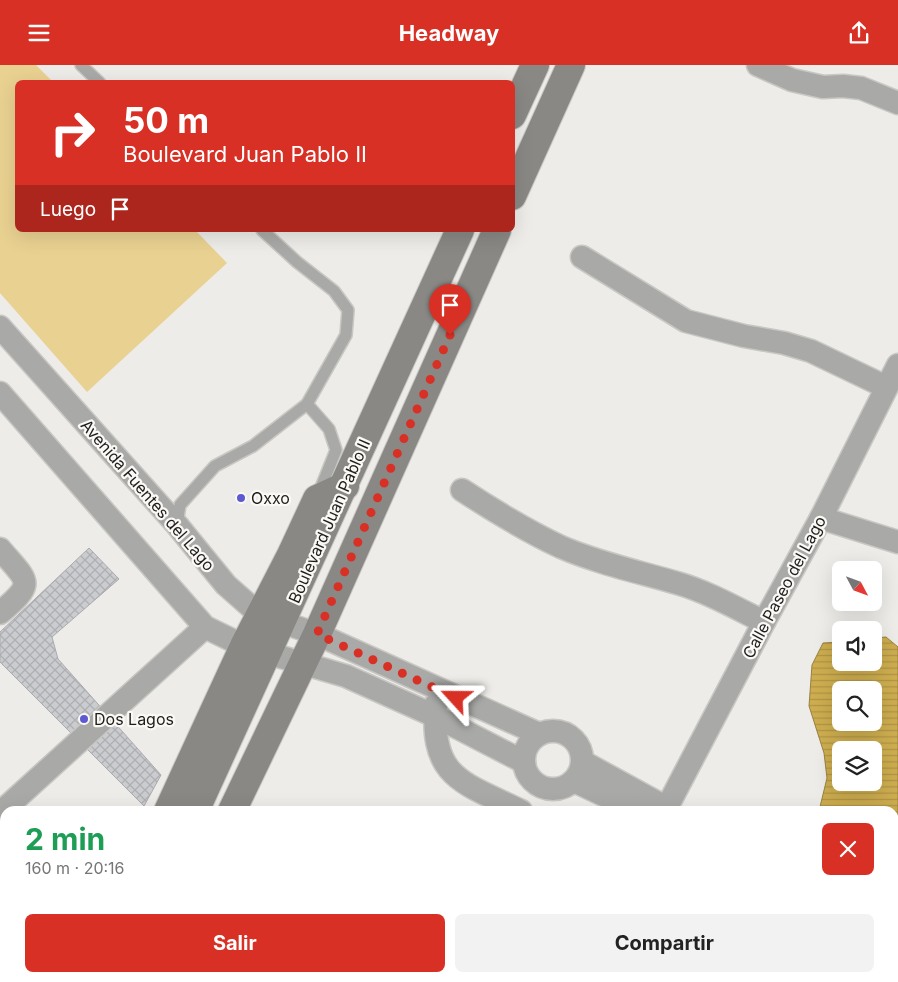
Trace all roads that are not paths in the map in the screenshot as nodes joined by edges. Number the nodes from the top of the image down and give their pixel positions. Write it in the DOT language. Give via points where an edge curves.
graph roads {
  1 [pos="80,65"];
  2 [pos="535,65"];
  3 [pos="571,65"];
  4 [pos="758,65"];
  5 [pos="97,80"];
  6 [pos="898,103"];
  7 [pos="515,108"];
  8 [pos="515,189"];
  9 [pos="264,232"];
  10 [pos="459,232"];
  11 [pos="496,232"];
  12 [pos="582,257"];
  13 [pos="0,327"];
  14 [pos="898,365"];
  15 [pos="886,387"];
  16 [pos="0,393"];
  17 [pos="307,404"];
  18 [pos="344,486"];
  19 [pos="462,490"];
  20 [pos="317,499"];
  21 [pos="821,519"];
  22 [pos="177,525"];
  23 [pos="898,543"];
  24 [pos="0,549"];
  25 [pos="0,613"];
  26 [pos="271,619"];
  27 [pos="764,622"];
  28 [pos="205,627"];
  29 [pos="317,634"];
  30 [pos="256,650"];
  31 [pos="302,665"];
  32 [pos="439,690"];
  33 [pos="435,716"];
  34 [pos="539,734"];
  35 [pos="524,762"];
  36 [pos="578,772"];
  37 [pos="8,806"];
  38 [pos="171,806"];
  39 [pos="197,806"];
  40 [pos="234,806"];
  41 [pos="511,806"];
  42 [pos="630,806"];
  43 [pos="657,806"];
  44 [pos="668,806"];
  1 -- 5 [label="lane"];
  2 -- 7 [label="main road"];
  3 -- 8 [label="main road"];
  4 -- 6 [label="street" via="792,80 822,87 861,88"];
  9 -- 17 [label="lane" via="334,291 348,310 346,335"];
  10 -- 18 [label="main road, Boulevard Juan Pablo II"];
  11 -- 29 [label="main road"];
  12 -- 15 [label="street" via="686,321 811,351"];
  13 -- 22 [label="street, Avenida Fuentes del Lago"];
  14 -- 15 [label="street, Calle Paseo del Lago"];
  15 -- 21 [label="street, Calle Paseo del Lago"];
  16 -- 28 [label="street"];
  17 -- 20 [label="lane" via="329,429 336,450"];
  17 -- 22 [label="lane" via="253,446 215,466 180,505"];
  18 -- 20 [label="main road"];
  18 -- 26 [label="main road, Boulevard Juan Pablo II"];
  19 -- 27 [label="street" via="502,516 562,547 679,583"];
  20 -- 26 [label="main road" via="291,555"];
  21 -- 23 [label="street"];
  21 -- 27 [label="street, Calle Paseo del Lago"];
  22 -- 26 [label="street, Avenida Fuentes del Lago" via="226,585"];
  24 -- 25 [label="street" via="24,576 26,586 22,594"];
  26 -- 29 [label="street, Avenida Fuentes del Lago"];
  26 -- 30 [label="main road, Boulevard Juan Pablo II"];
  27 -- 44 [label="street, Calle Paseo del Lago"];
  28 -- 30 [label="street"];
  28 -- 37 [label="street"];
  29 -- 31 [label="main road"];
  29 -- 32 [label="street"];
  30 -- 31 [label="street"];
  30 -- 38 [label="main road, Boulevard Juan Pablo II"];
  30 -- 39 [label="main road, Boulevard Juan Pablo II"];
  31 -- 33 [label="street" via="346,676"];
  31 -- 40 [label="main road"];
  32 -- 33 [label="street"];
  32 -- 34 [label="street"];
  33 -- 35 [label="street"];
  33 -- 41 [label="street" via="441,758 448,770"];
  34 -- 35 [label="street" via="526,751"];
  34 -- 36 [label="street" via="560,731 569,735 582,752"];
  35 -- 36 [label="street" via="530,778 543,788 560,789"];
  36 -- 42 [label="street"];
  36 -- 43 [label="street, Calle Paseo del Lago"];
}
